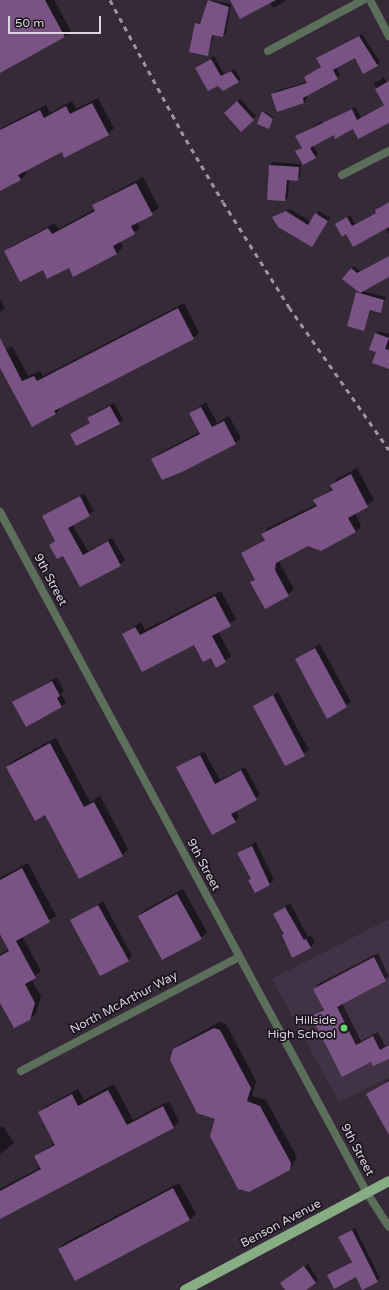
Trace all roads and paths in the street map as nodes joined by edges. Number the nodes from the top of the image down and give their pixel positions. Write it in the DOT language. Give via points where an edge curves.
graph roads {
  1 [pos="363,0"];
  2 [pos="370,0"];
  3 [pos="389,36"];
  4 [pos="268,51"];
  5 [pos="389,150"];
  6 [pos="342,176"];
  7 [pos="0,512"];
  8 [pos="239,957"];
  9 [pos="21,1071"];
  10 [pos="389,1181"];
  11 [pos="367,1193"];
  12 [pos="389,1227"];
  13 [pos="185,1290"];
  1 -- 4 [label="street"];
  2 -- 3 [label="street"];
  5 -- 6 [label="street"];
  7 -- 8 [label="street, 9th Street"];
  8 -- 9 [label="street, North McArthur Way"];
  8 -- 11 [label="street, 9th Street"];
  10 -- 11 [label="main road, Benson Avenue"];
  11 -- 12 [label="street, 9th Street"];
  11 -- 13 [label="main road, Benson Avenue"];
}
